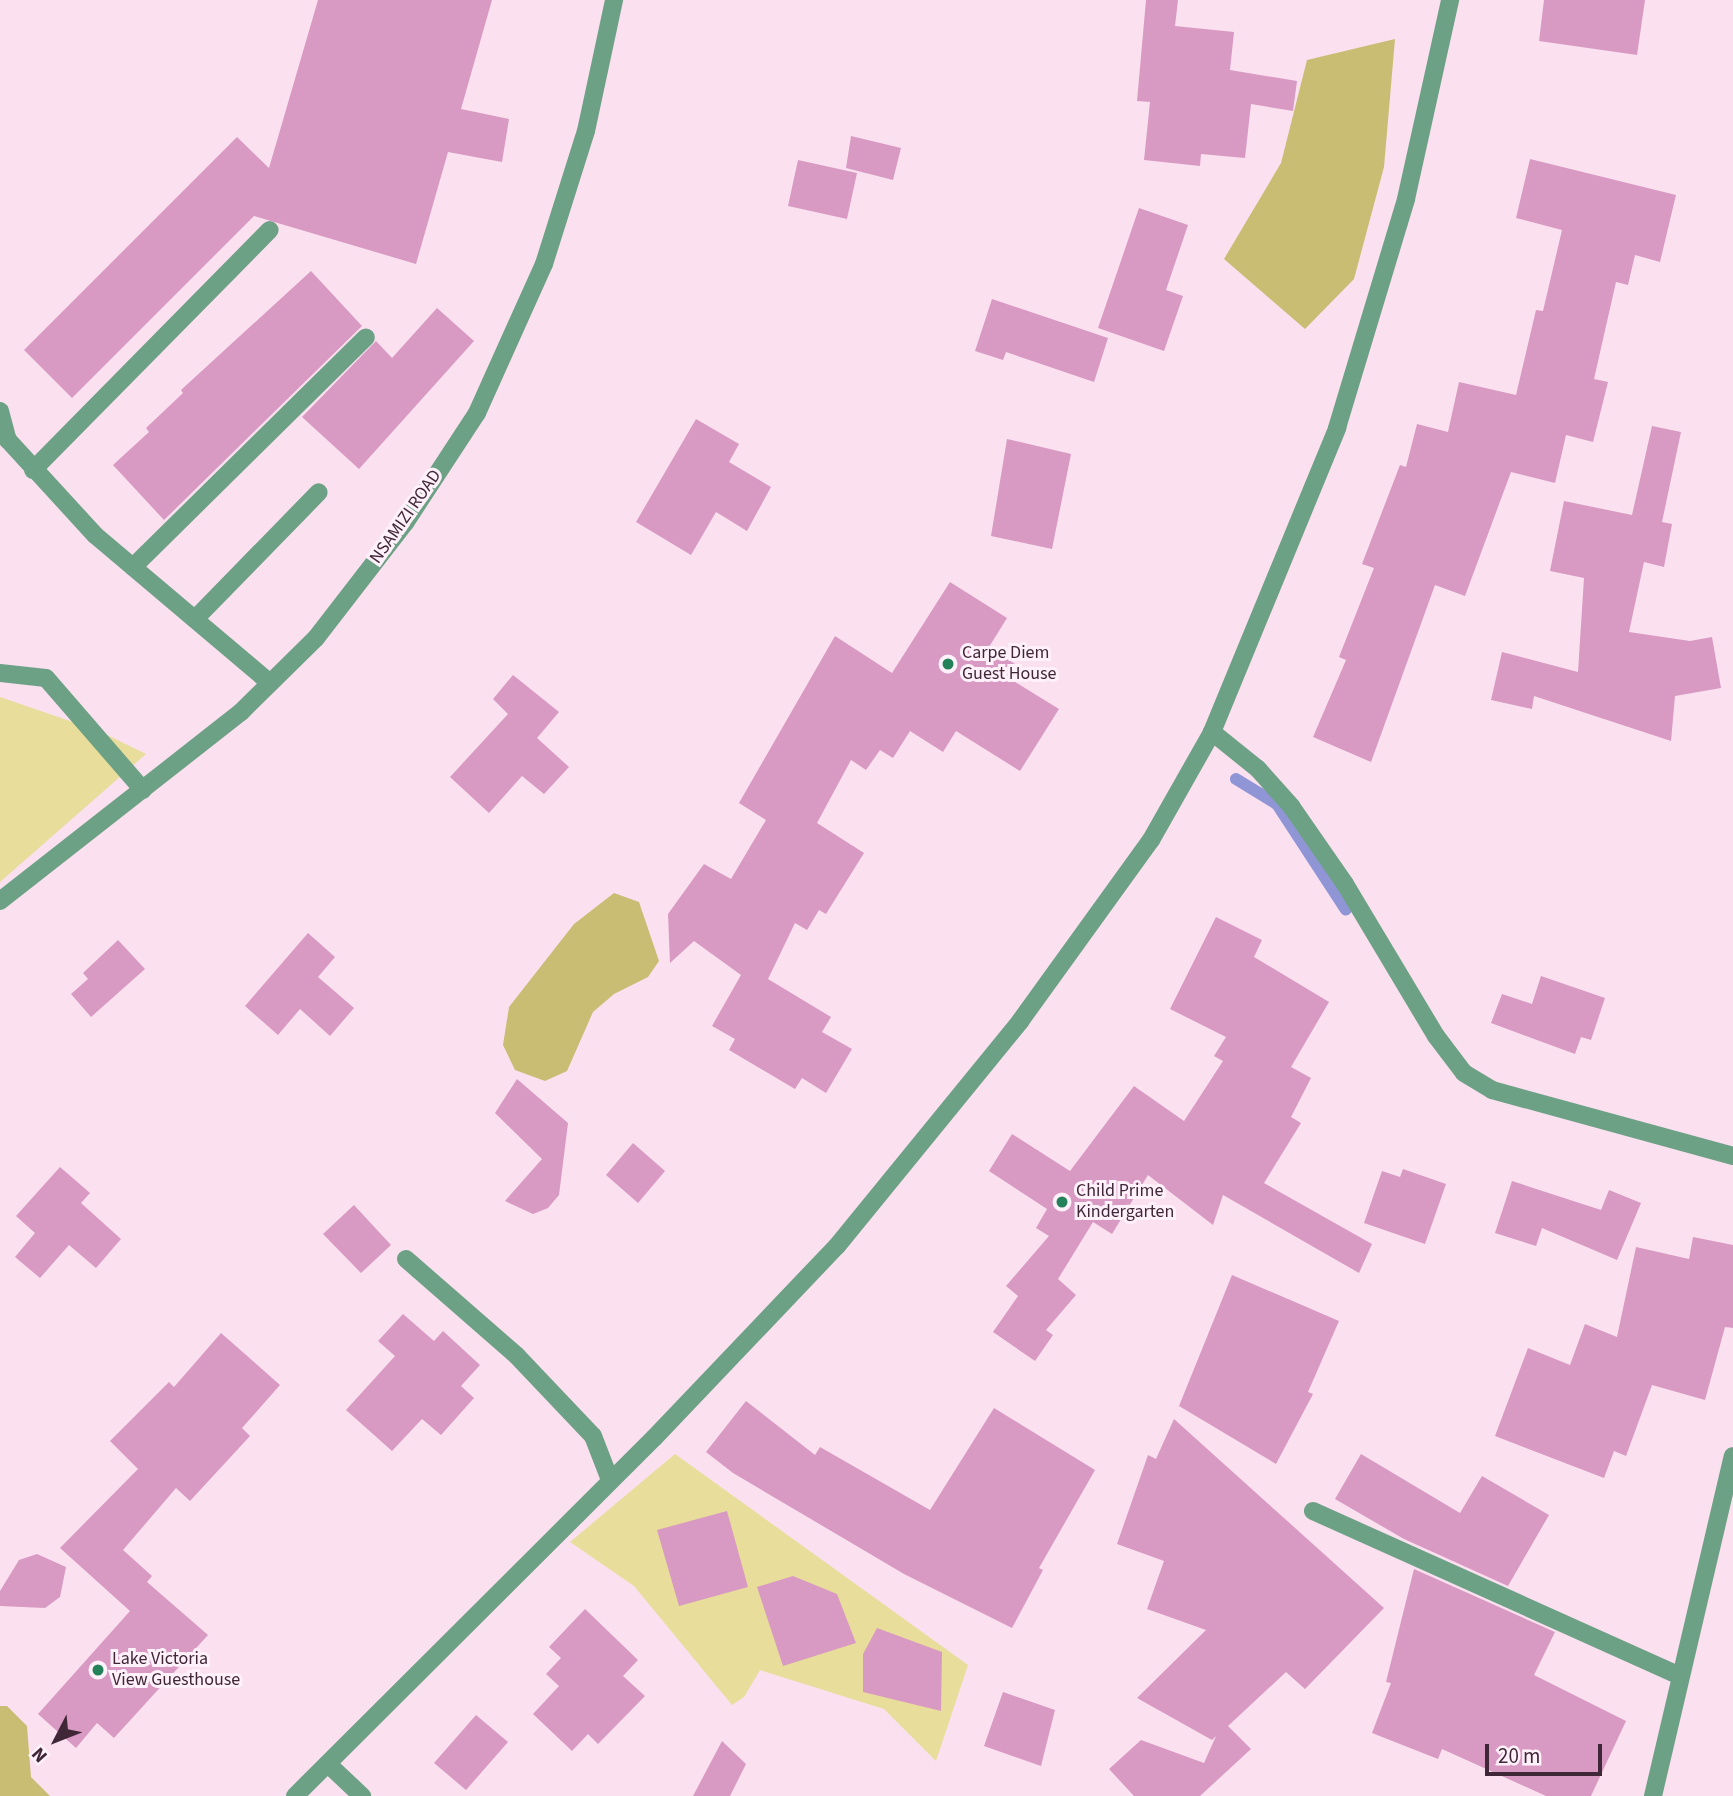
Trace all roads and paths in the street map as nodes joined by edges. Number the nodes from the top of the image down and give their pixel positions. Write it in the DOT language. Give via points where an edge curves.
graph roads {
  1 [pos="614,0"];
  2 [pos="1450,0"];
  3 [pos="270,230"];
  4 [pos="366,337"];
  5 [pos="0,411"];
  6 [pos="33,470"];
  7 [pos="319,492"];
  8 [pos="133,566"];
  9 [pos="195,619"];
  10 [pos="0,673"];
  11 [pos="270,683"];
  12 [pos="1212,732"];
  13 [pos="143,790"];
  14 [pos="0,901"];
  15 [pos="1733,1156"];
  16 [pos="406,1259"];
  17 [pos="1733,1456"];
  18 [pos="611,1480"];
  19 [pos="1313,1511"];
  20 [pos="1678,1675"];
  21 [pos="328,1763"];
  22 [pos="295,1796"];
  23 [pos="362,1796"];
  24 [pos="1653,1796"];
  1 -- 11 [label="street, NSAMIZI ROAD" via="586,131 544,264 477,413 405,523 316,638"];
  2 -- 12 [label="street" via="1416,162 1357,368 1337,428"];
  3 -- 6 [label="street"];
  4 -- 8 [label="street"];
  5 -- 6 [label="street" via="8,440"];
  6 -- 8 [label="street" via="95,535"];
  7 -- 9 [label="street"];
  8 -- 9 [label="street"];
  9 -- 11 [label="street"];
  10 -- 13 [label="street" via="46,678"];
  11 -- 13 [label="street, NSAMIZI ROAD"];
  12 -- 15 [label="street" via="1258,769 1291,806 1464,1073 1492,1090"];
  12 -- 18 [label="street" via="1151,840 1021,1020 837,1246"];
  13 -- 14 [label="street, NSAMIZI ROAD"];
  16 -- 18 [label="street" via="517,1356 593,1436"];
  17 -- 20 [label="street"];
  18 -- 21 [label="street"];
  19 -- 20 [label="street"];
  20 -- 24 [label="street"];
  21 -- 22 [label="street"];
  21 -- 23 [label="street"];
}
